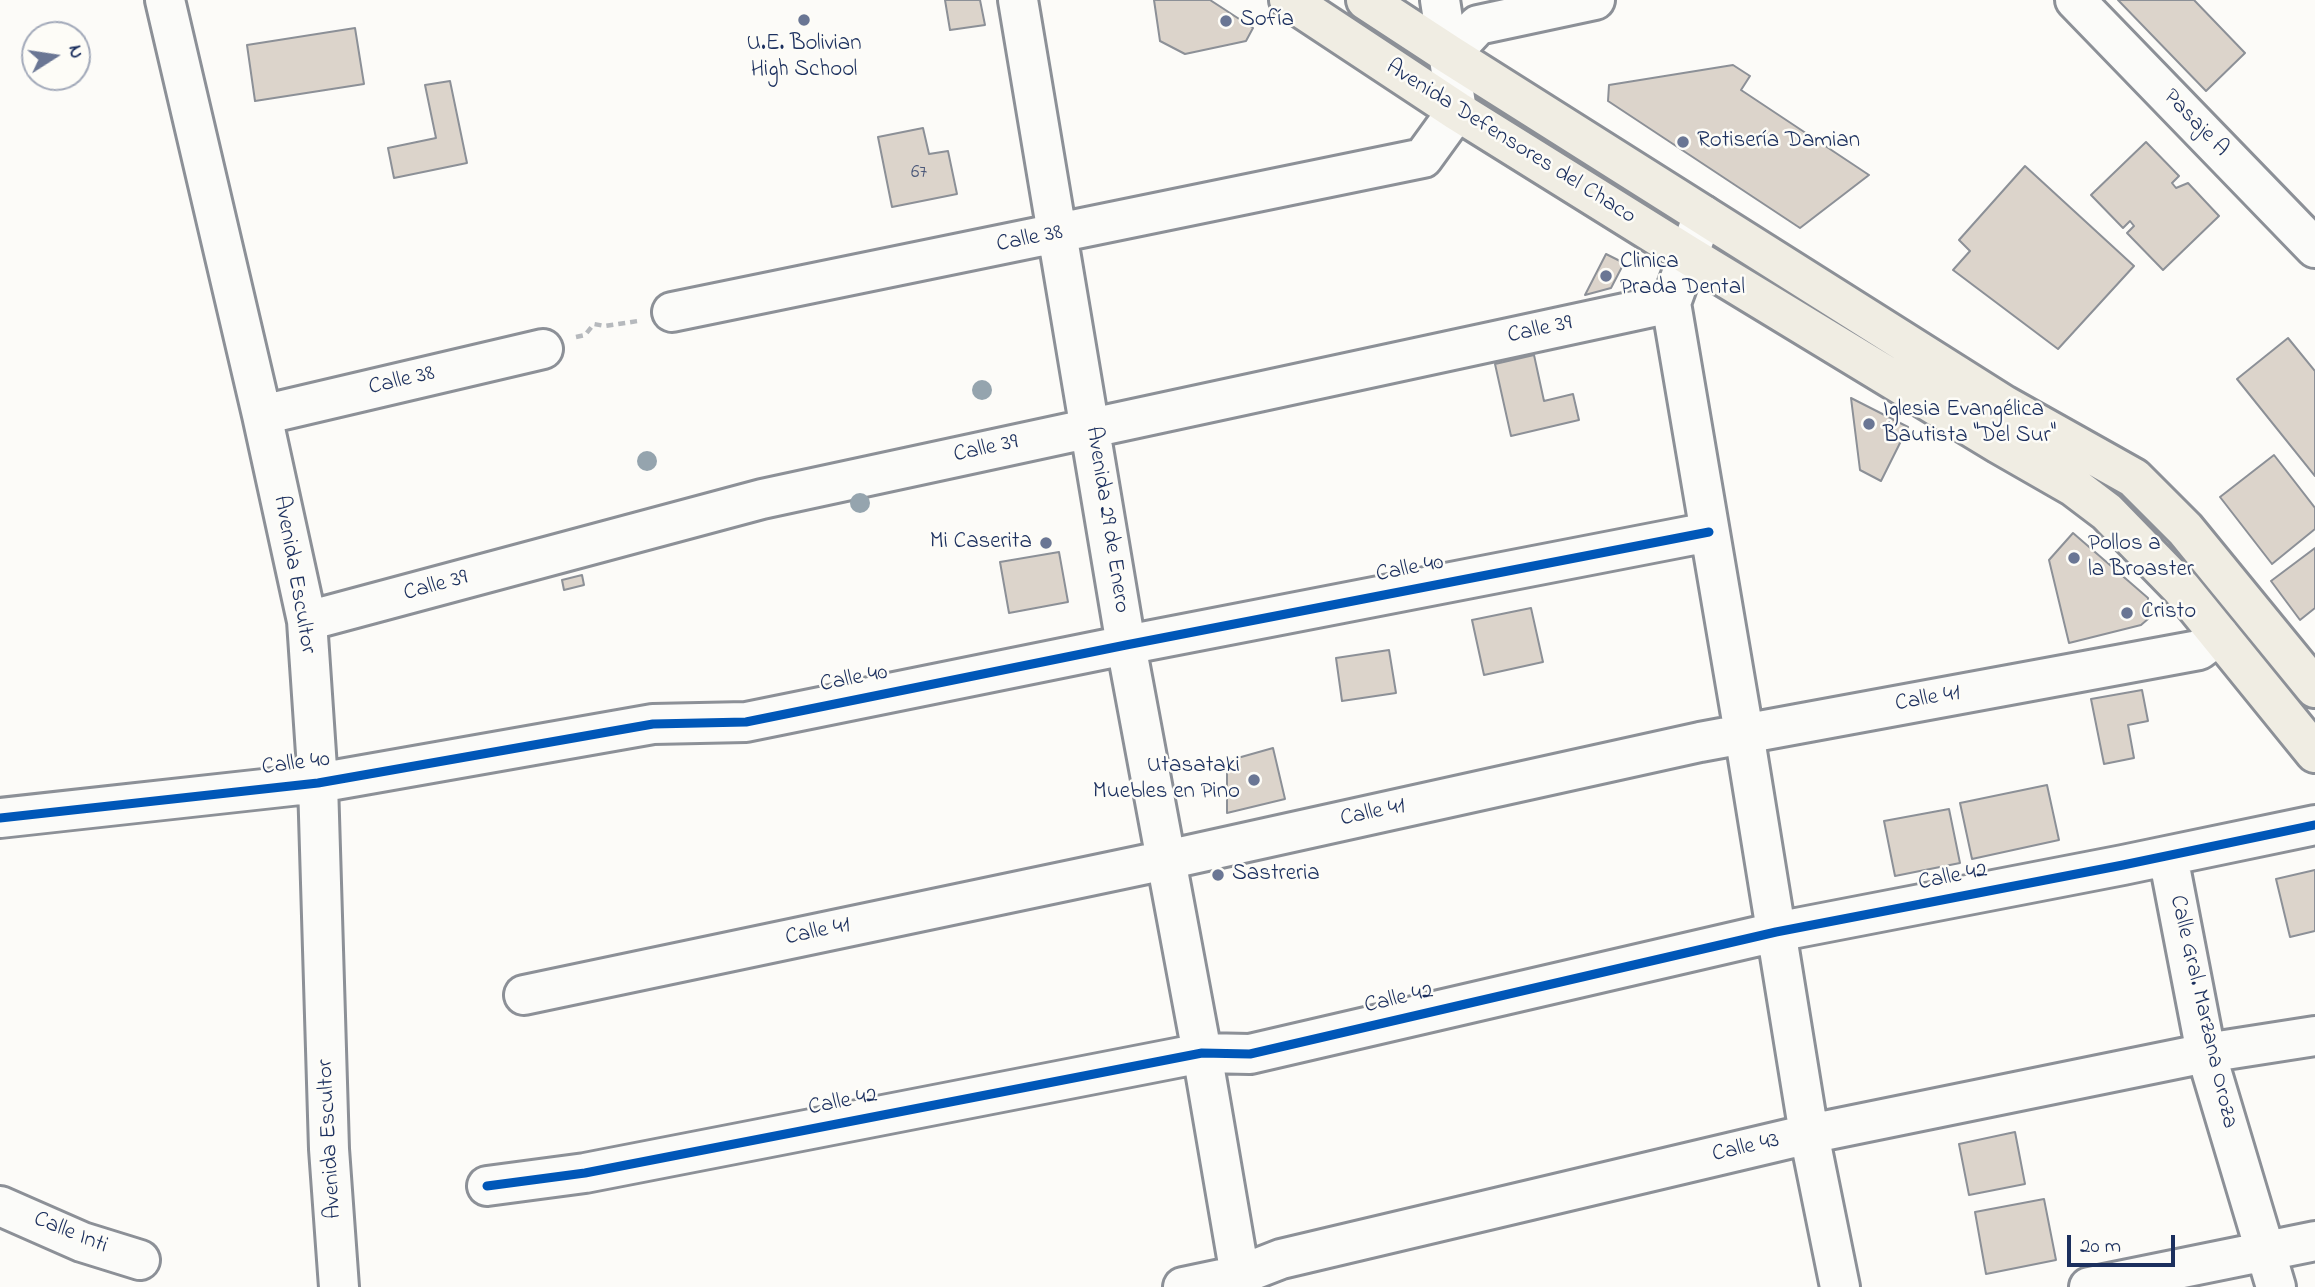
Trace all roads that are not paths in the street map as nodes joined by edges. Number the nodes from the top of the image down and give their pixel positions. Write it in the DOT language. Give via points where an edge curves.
graph roads {
  1 [pos="165,0"];
  2 [pos="1018,0"];
  3 [pos="1289,0"];
  4 [pos="1366,0"];
  5 [pos="1440,0"];
  6 [pos="1595,0"];
  7 [pos="2075,0"];
  8 [pos="1450,55"];
  9 [pos="1458,111"];
  10 [pos="1703,215"];
  11 [pos="1057,235"];
  12 [pos="2315,248"];
  13 [pos="1688,255"];
  14 [pos="1671,303"];
  15 [pos="672,312"];
  16 [pos="543,349"];
  17 [pos="261,415"];
  18 [pos="1090,427"];
  19 [pos="1709,532"];
  20 [pos="2250,608"];
  21 [pos="307,621"];
  22 [pos="2219,635"];
  23 [pos="1126,645"];
  24 [pos="2315,688"];
  25 [pos="1744,733"];
  26 [pos="2315,752"];
  27 [pos="318,783"];
  28 [pos="0,817"];
  29 [pos="2315,825"];
  30 [pos="2168,856"];
  31 [pos="1167,860"];
  32 [pos="1776,932"];
  33 [pos="524,995"];
  34 [pos="2315,1036"];
  35 [pos="1202,1053"];
  36 [pos="2206,1054"];
  37 [pos="1810,1134"];
  38 [pos="487,1186"];
  39 [pos="0,1206"];
  40 [pos="2315,1241"];
  41 [pos="2264,1250"];
  42 [pos="140,1260"];
  43 [pos="1241,1281"];
  44 [pos="339,1287"];
  45 [pos="1183,1287"];
  46 [pos="1840,1287"];
  47 [pos="2089,1287"];
  48 [pos="2276,1287"];
  1 -- 17 [label="street, Avenida Escultor"];
  2 -- 11 [label="street, Avenida 29 de Enero"];
  3 -- 9 [label="main road, Avenida Defensores del Chaco"];
  4 -- 8 [label="main road, Avenida Defensores del Chaco"];
  5 -- 8 [label="street"];
  6 -- 8 [label="street" via="1478,26"];
  7 -- 12 [label="street, Pasaje A"];
  8 -- 9 [label="street"];
  8 -- 10 [label="main road, Avenida Defensores del Chaco"];
  9 -- 11 [label="street, Calle 38" via="1423,158"];
  9 -- 13 [label="main road, Avenida Defensores del Chaco"];
  10 -- 13 [label="street"];
  10 -- 20 [label="main road, Avenida Defensores del Chaco" via="2004,404 2134,478 2185,529"];
  11 -- 15 [label="street, Calle 38"];
  11 -- 18 [label="street, Avenida 29 de Enero"];
  13 -- 14 [label="street"];
  13 -- 22 [label="main road, Avenida Defensores del Chaco" via="2074,487 2144,549"];
  14 -- 18 [label="street, Calle 39"];
  14 -- 19 [label="street"];
  16 -- 17 [label="street, Calle 38"];
  17 -- 21 [label="street, Avenida Escultor"];
  18 -- 21 [label="street, Calle 39" via="762,499"];
  18 -- 23 [label="street, Avenida 29 de Enero"];
  19 -- 23 [label="street, Calle 40"];
  19 -- 25 [label="street"];
  20 -- 22 [label="main road"];
  20 -- 24 [label="main road, Avenida Defensores del Chaco"];
  21 -- 27 [label="street, Avenida Escultor"];
  22 -- 25 [label="street, Calle 41" via="2199,650"];
  22 -- 26 [label="main road, Avenida Defensores del Chaco"];
  23 -- 27 [label="street, Calle 40" via="746,722 653,724"];
  23 -- 31 [label="street, Avenida 29 de Enero"];
  25 -- 31 [label="street, Calle 41"];
  25 -- 32 [label="street"];
  27 -- 28 [label="street, Calle 40"];
  27 -- 44 [label="street, Avenida Escultor" via="329,1149"];
  29 -- 30 [label="street, Calle 42"];
  30 -- 32 [label="street, Calle 42"];
  30 -- 36 [label="street, Calle Gral. Marzana Oroza"];
  31 -- 33 [label="street, Calle 41"];
  31 -- 35 [label="street, Avenida 29 de Enero"];
  32 -- 35 [label="street, Calle 42" via="1250,1054"];
  32 -- 37 [label="street"];
  34 -- 36 [label="street, Calle 43"];
  35 -- 38 [label="street, Calle 42" via="585,1173"];
  35 -- 43 [label="street, Avenida 29 de Enero"];
  36 -- 37 [label="street, Calle 43"];
  36 -- 41 [label="street, Calle Gral. Marzana Oroza"];
  37 -- 43 [label="street, Calle 43" via="1281,1258"];
  37 -- 46 [label="street"];
  39 -- 42 [label="street, Calle Inti" via="82,1242"];
  40 -- 41 [label="street"];
  41 -- 47 [label="street"];
  41 -- 48 [label="street, Calle Gral. Marzana Oroza"];
  43 -- 45 [label="street, Calle 43"];
}
